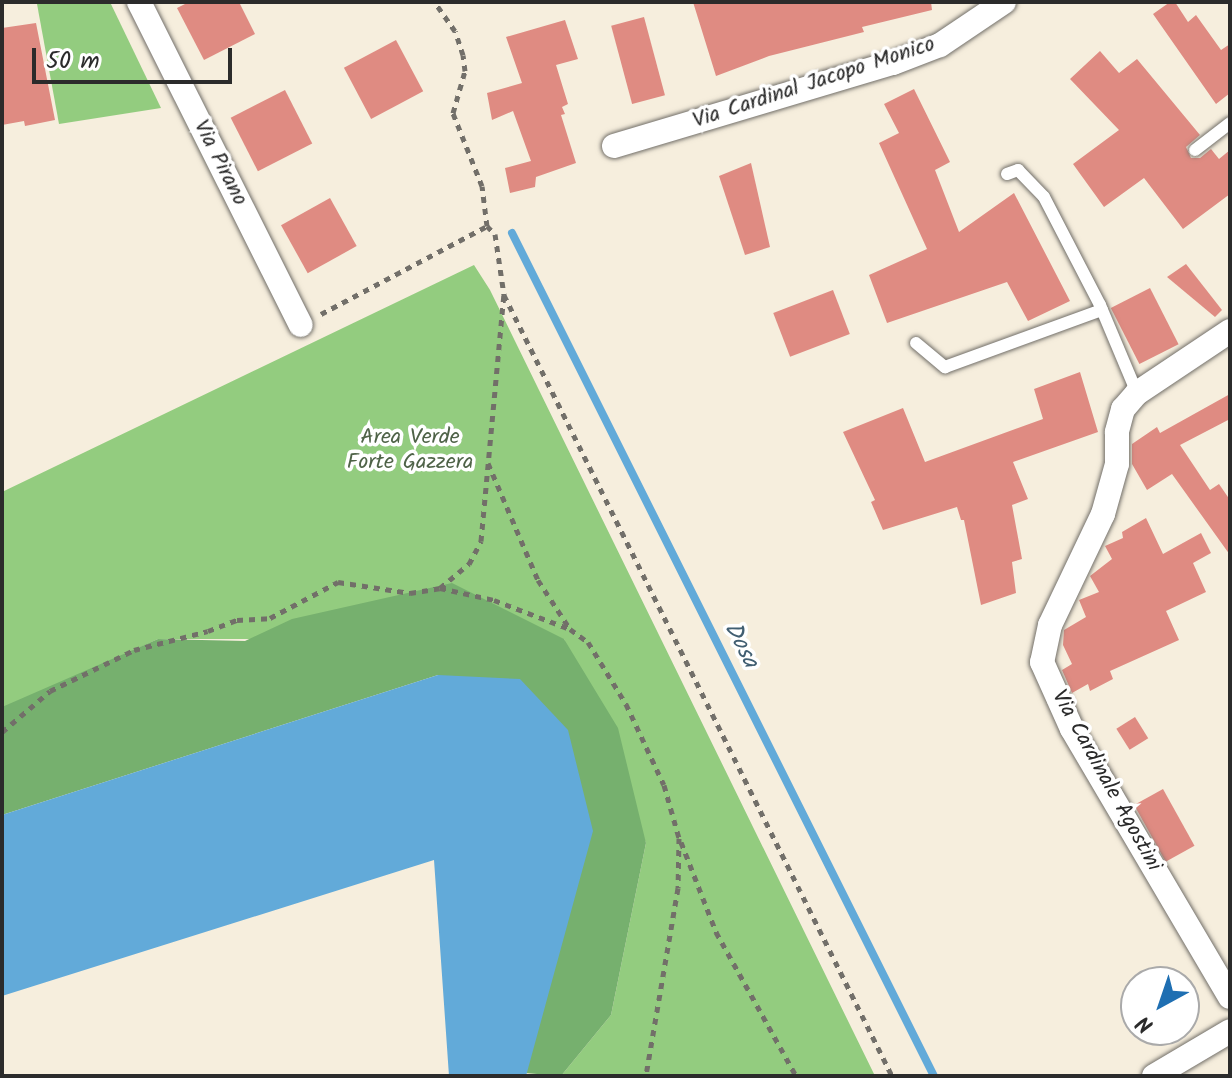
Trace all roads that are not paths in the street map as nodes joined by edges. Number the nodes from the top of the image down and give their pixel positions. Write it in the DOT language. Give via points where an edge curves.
graph roads {
  1 [pos="139,2"];
  2 [pos="1004,2"];
  3 [pos="1230,123"];
  4 [pos="614,146"];
  5 [pos="1195,150"];
  6 [pos="1007,174"];
  7 [pos="1102,310"];
  8 [pos="301,325"];
  9 [pos="1230,331"];
  10 [pos="916,343"];
  11 [pos="1137,393"];
  12 [pos="1230,997"];
  13 [pos="1228,1032"];
  14 [pos="1154,1076"];
  1 -- 8 [label="street, Via Pirano"];
  2 -- 4 [label="street, Via Cardinal Jacopo Monico" via="940,45 893,63"];
  3 -- 5 [label="lane"];
  6 -- 7 [label="lane" via="1018,170 1044,197"];
  7 -- 10 [label="lane" via="945,367"];
  7 -- 11 [label="lane"];
  9 -- 11 [label="street, Via Cardinale Agostini"];
  11 -- 12 [label="street, Via Cardinale Agostini" via="1123,409 1117,464 1103,514 1050,625 1042,662 1072,729"];
  13 -- 14 [label="street"];
}
